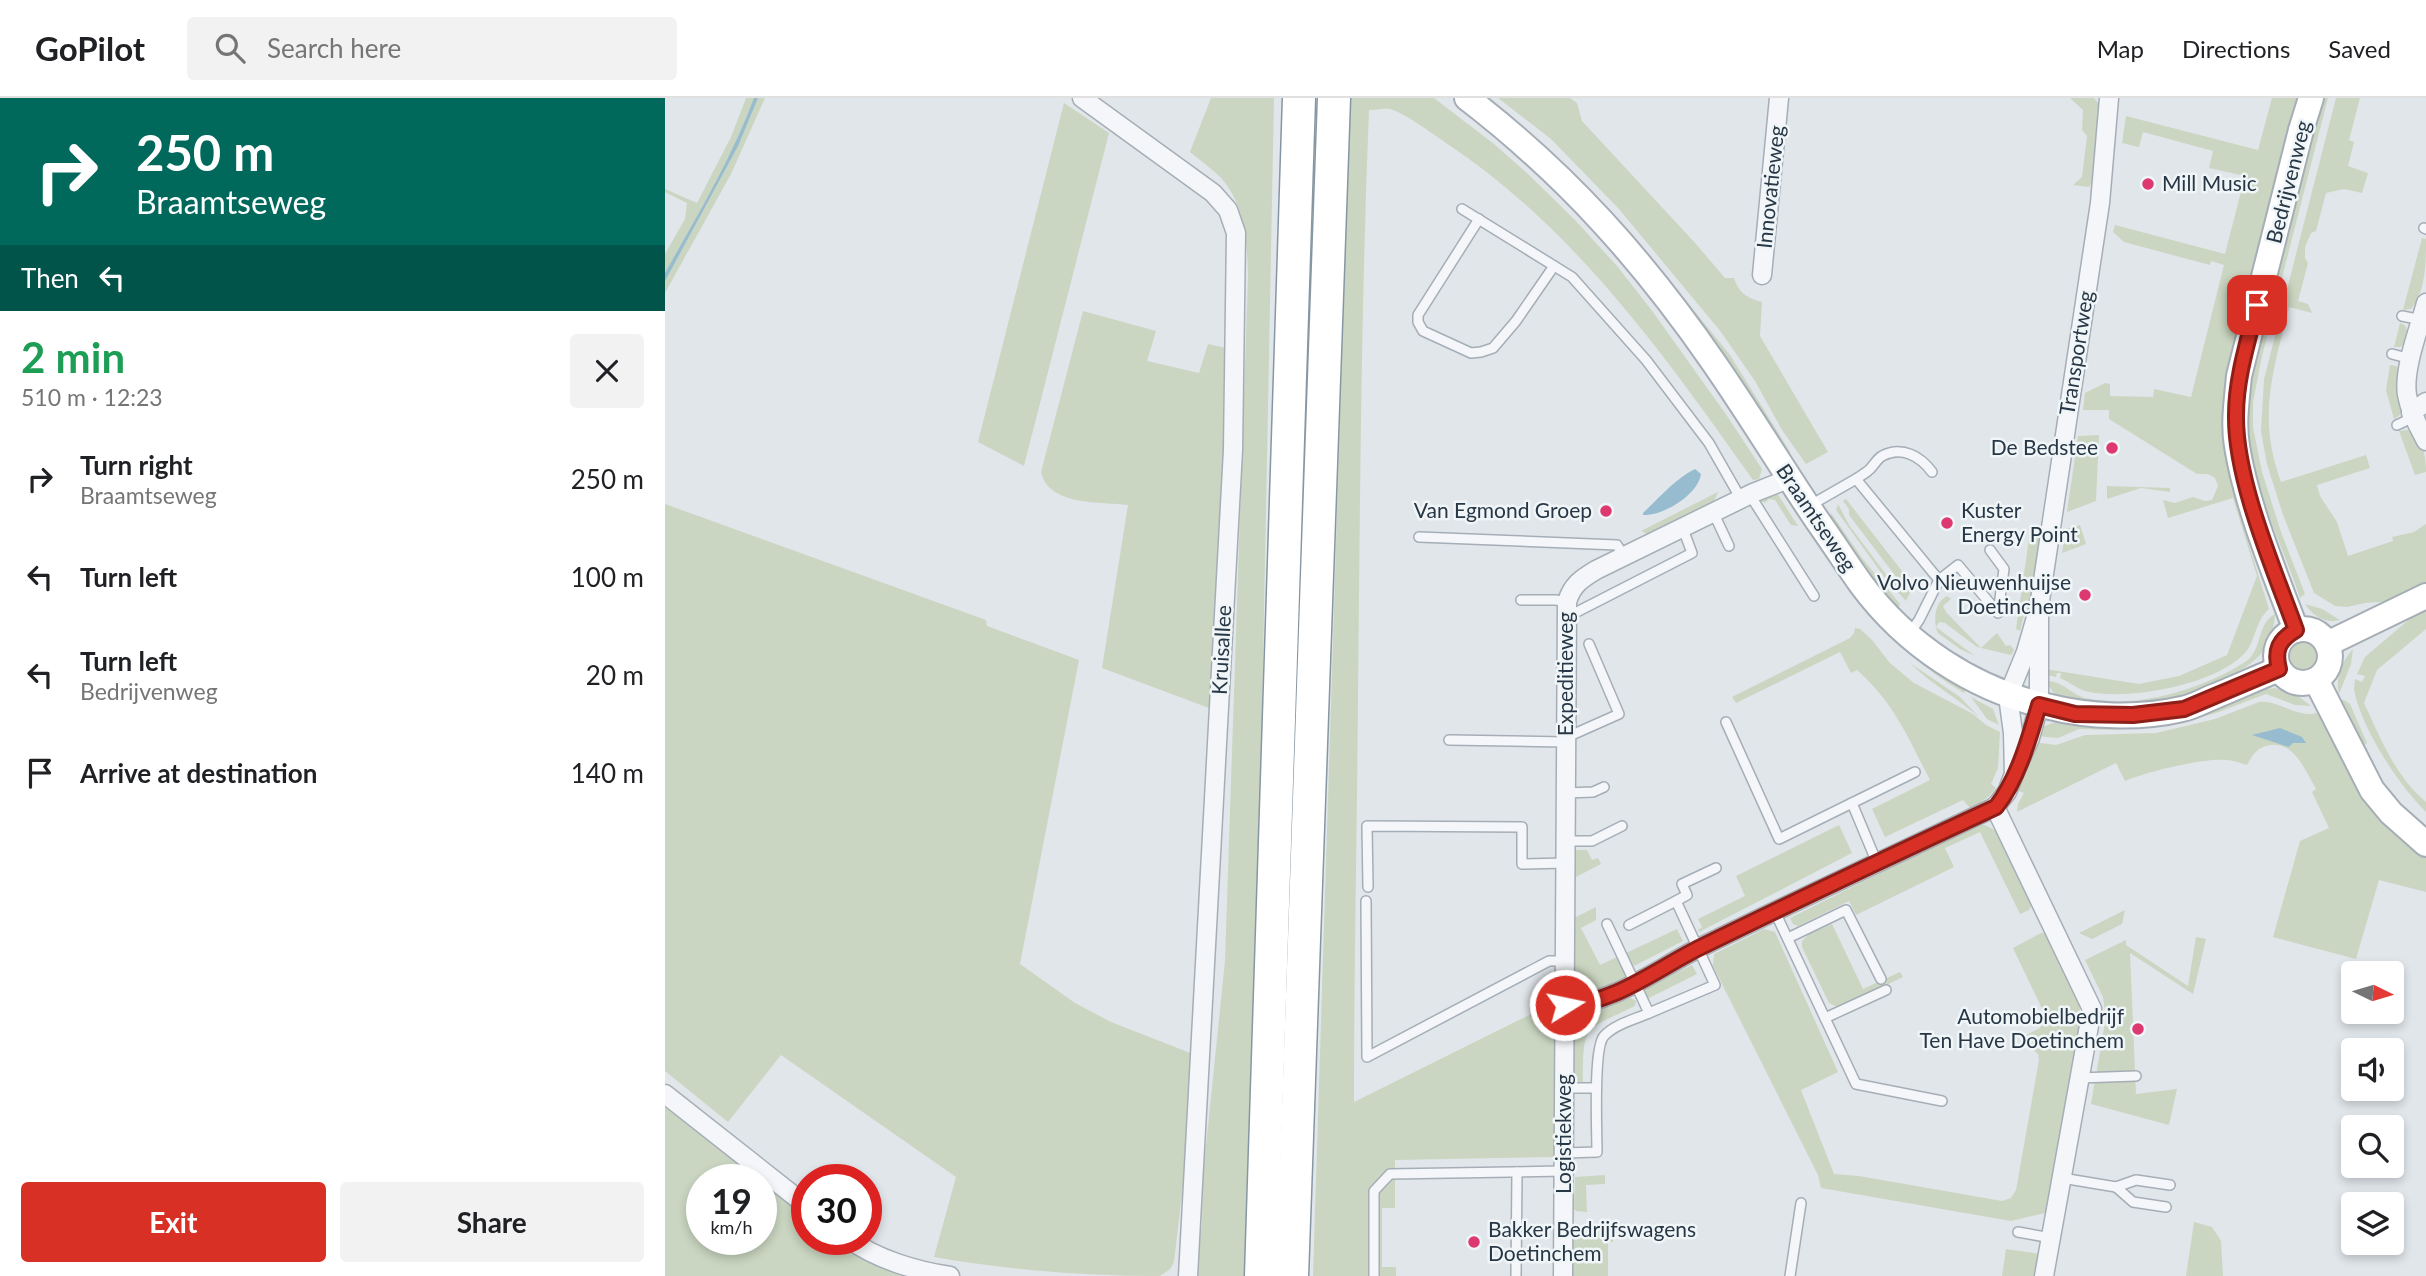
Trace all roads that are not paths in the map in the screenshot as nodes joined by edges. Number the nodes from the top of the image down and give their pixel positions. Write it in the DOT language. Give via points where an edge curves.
graph roads {
  1 [pos="1082,98"];
  2 [pos="1299,98"];
  3 [pos="1333,98"];
  4 [pos="1467,98"];
  5 [pos="1779,98"];
  6 [pos="2109,98"];
  7 [pos="2311,98"];
  8 [pos="1462,209"];
  9 [pos="1479,219"];
  10 [pos="1553,265"];
  11 [pos="1762,275"];
  12 [pos="2424,312"];
  13 [pos="2402,316"];
  14 [pos="2392,354"];
  15 [pos="2412,359"];
  16 [pos="2417,411"];
  17 [pos="2397,425"];
  18 [pos="2426,441"];
  19 [pos="1933,472"];
  20 [pos="1789,479"];
  21 [pos="1856,479"];
  22 [pos="1746,497"];
  23 [pos="1808,506"];
  24 [pos="1714,514"];
  25 [pos="1683,529"];
  26 [pos="1419,537"];
  27 [pos="1729,546"];
  28 [pos="1990,550"];
  29 [pos="1624,557"];
  30 [pos="1939,580"];
  31 [pos="1814,596"];
  32 [pos="2426,596"];
  33 [pos="1521,600"];
  34 [pos="2039,607"];
  35 [pos="1567,609"];
  36 [pos="2296,630"];
  37 [pos="1909,634"];
  38 [pos="1589,644"];
  39 [pos="2327,644"];
  40 [pos="2279,669"];
  41 [pos="2316,680"];
  42 [pos="2008,695"];
  43 [pos="2039,705"];
  44 [pos="1726,722"];
  45 [pos="1449,740"];
  46 [pos="1566,740"];
  47 [pos="1915,772"];
  48 [pos="2014,774"];
  49 [pos="1604,787"];
  50 [pos="1566,793"];
  51 [pos="1852,803"];
  52 [pos="1996,807"];
  53 [pos="1622,826"];
  54 [pos="1565,841"];
  55 [pos="2426,844"];
  56 [pos="1565,863"];
  57 [pos="1878,863"];
  58 [pos="1716,868"];
  59 [pos="1368,887"];
  60 [pos="1366,901"];
  61 [pos="1675,901"];
  62 [pos="1775,912"];
  63 [pos="1607,924"];
  64 [pos="1629,925"];
  65 [pos="1787,938"];
  66 [pos="1699,948"];
  67 [pos="1565,961"];
  68 [pos="1881,979"];
  69 [pos="1634,983"];
  70 [pos="1886,990"];
  71 [pos="1565,1005"];
  72 [pos="1649,1013"];
  73 [pos="1825,1018"];
  74 [pos="2136,1076"];
  75 [pos="2079,1078"];
  76 [pos="1564,1088"];
  77 [pos="1596,1088"];
  78 [pos="665,1094"];
  79 [pos="1942,1101"];
  80 [pos="1564,1162"];
  81 [pos="1517,1172"];
  82 [pos="2062,1178"];
  83 [pos="2170,1185"];
  84 [pos="2116,1187"];
  85 [pos="791,1193"];
  86 [pos="1801,1203"];
  87 [pos="2166,1208"];
  88 [pos="2018,1232"];
  89 [pos="2051,1238"];
  90 [pos="876,1255"];
  91 [pos="950,1276"];
  92 [pos="1188,1276"];
  93 [pos="1261,1276"];
  94 [pos="1292,1276"];
  95 [pos="1374,1276"];
  96 [pos="1516,1276"];
  97 [pos="1563,1276"];
  98 [pos="1790,1276"];
  99 [pos="2044,1276"];
  1 -- 92 [label="street, Kruisallee" via="1213,192 1228,210 1237,233 1233,450"];
  2 -- 93 [label="highway"];
  3 -- 94 [label="highway"];
  4 -- 20 [label="street, Braamtseweg" via="1545,162 1624,244 1716,365"];
  5 -- 11 [label="street, Innovatieweg"];
  6 -- 34 [label="street, Transportweg" via="2100,203"];
  7 -- 36 [label="street, Bedrijvenweg" via="2239,376 2235,414 2249,493"];
  8 -- 9 [label="lane"];
  9 -- 10 [label="lane"];
  9 -- 10 [label="lane" via="1418,315 1423,331 1471,353 1493,348"];
  10 -- 22 [label="lane" via="1572,277 1646,360"];
  12 -- 13 [label="lane"];
  12 -- 15 [label="street"];
  14 -- 15 [label="lane"];
  15 -- 16 [label="street" via="2407,394"];
  16 -- 17 [label="lane"];
  16 -- 18 [label="street"];
  19 -- 21 [label="lane" via="1919,458 1897,452 1881,457"];
  20 -- 22 [label="street, Expeditieweg"];
  20 -- 23 [label="street, Braamtseweg"];
  21 -- 23 [label="lane"];
  21 -- 30 [label="lane"];
  22 -- 24 [label="street, Expeditieweg"];
  22 -- 31 [label="lane"];
  23 -- 37 [label="street, Braamtseweg" via="1862,585"];
  24 -- 25 [label="street, Expeditieweg"];
  24 -- 27 [label="lane"];
  25 -- 29 [label="street, Expeditieweg"];
  25 -- 35 [label="lane" via="1692,553"];
  26 -- 29 [label="lane" via="1617,545"];
  28 -- 30 [label="lane" via="2004,569 1998,614 1958,565"];
  29 -- 35 [label="street, Expeditieweg" via="1577,581"];
  30 -- 37 [label="lane"];
  32 -- 39 [label="street"];
  33 -- 35 [label="lane" via="1556,600"];
  34 -- 42 [label="street, Transportweg"];
  34 -- 43 [label="street, Transportweg"];
  35 -- 46 [label="street, Expeditieweg"];
  36 -- 39 [label="street" via="2314,632"];
  36 -- 40 [label="street" via="2278,646"];
  37 -- 42 [label="street, Braamtseweg" via="1943,663"];
  38 -- 46 [label="lane" via="1619,714"];
  39 -- 41 [label="street" via="2329,664"];
  40 -- 41 [label="street" via="2295,682"];
  40 -- 43 [label="street, Braamtseweg" via="2184,709 2133,715 2075,714"];
  41 -- 55 [label="street" via="2372,790"];
  42 -- 43 [label="street, Braamtseweg"];
  42 -- 48 [label="street"];
  43 -- 48 [label="street"];
  44 -- 51 [label="lane" via="1779,839"];
  45 -- 46 [label="lane"];
  46 -- 50 [label="street, Expeditieweg"];
  47 -- 51 [label="lane"];
  48 -- 52 [label="street"];
  49 -- 50 [label="lane"];
  50 -- 54 [label="street, Expeditieweg"];
  51 -- 57 [label="lane"];
  52 -- 57 [label="street"];
  52 -- 75 [label="street" via="2092,1009"];
  53 -- 54 [label="lane" via="1592,841"];
  54 -- 56 [label="street, Expeditieweg"];
  56 -- 59 [label="lane" via="1522,864 1522,827 1367,826"];
  56 -- 67 [label="street, Expeditieweg"];
  57 -- 62 [label="street"];
  58 -- 61 [label="lane" via="1682,884 1687,895"];
  60 -- 67 [label="lane" via="1367,1057 1549,961"];
  61 -- 64 [label="lane"];
  61 -- 66 [label="lane"];
  62 -- 65 [label="lane"];
  62 -- 66 [label="street"];
  63 -- 69 [label="lane"];
  65 -- 68 [label="lane" via="1846,910"];
  65 -- 73 [label="lane"];
  66 -- 69 [label="street"];
  66 -- 72 [label="lane" via="1714,985"];
  67 -- 71 [label="street, Expeditieweg"];
  69 -- 71 [label="street" via="1602,999"];
  69 -- 72 [label="lane"];
  70 -- 73 [label="lane"];
  71 -- 76 [label="street, Logistiekweg"];
  72 -- 77 [label="lane" via="1605,1035 1600,1043"];
  73 -- 79 [label="lane" via="1856,1084"];
  74 -- 75 [label="lane"];
  75 -- 82 [label="street"];
  76 -- 77 [label="lane"];
  76 -- 80 [label="street, Logistiekweg"];
  77 -- 80 [label="lane" via="1597,1152"];
  78 -- 85 [label="street"];
  80 -- 81 [label="lane"];
  80 -- 97 [label="street, Logistiekweg"];
  81 -- 95 [label="lane" via="1390,1174 1374,1191"];
  81 -- 96 [label="lane"];
  82 -- 84 [label="lane"];
  82 -- 89 [label="street"];
  83 -- 84 [label="lane" via="2136,1180"];
  84 -- 87 [label="lane" via="2133,1202"];
  86 -- 98 [label="lane"];
  88 -- 89 [label="lane"];
  89 -- 99 [label="street"];
  90 -- 91 [label="street"];
}
